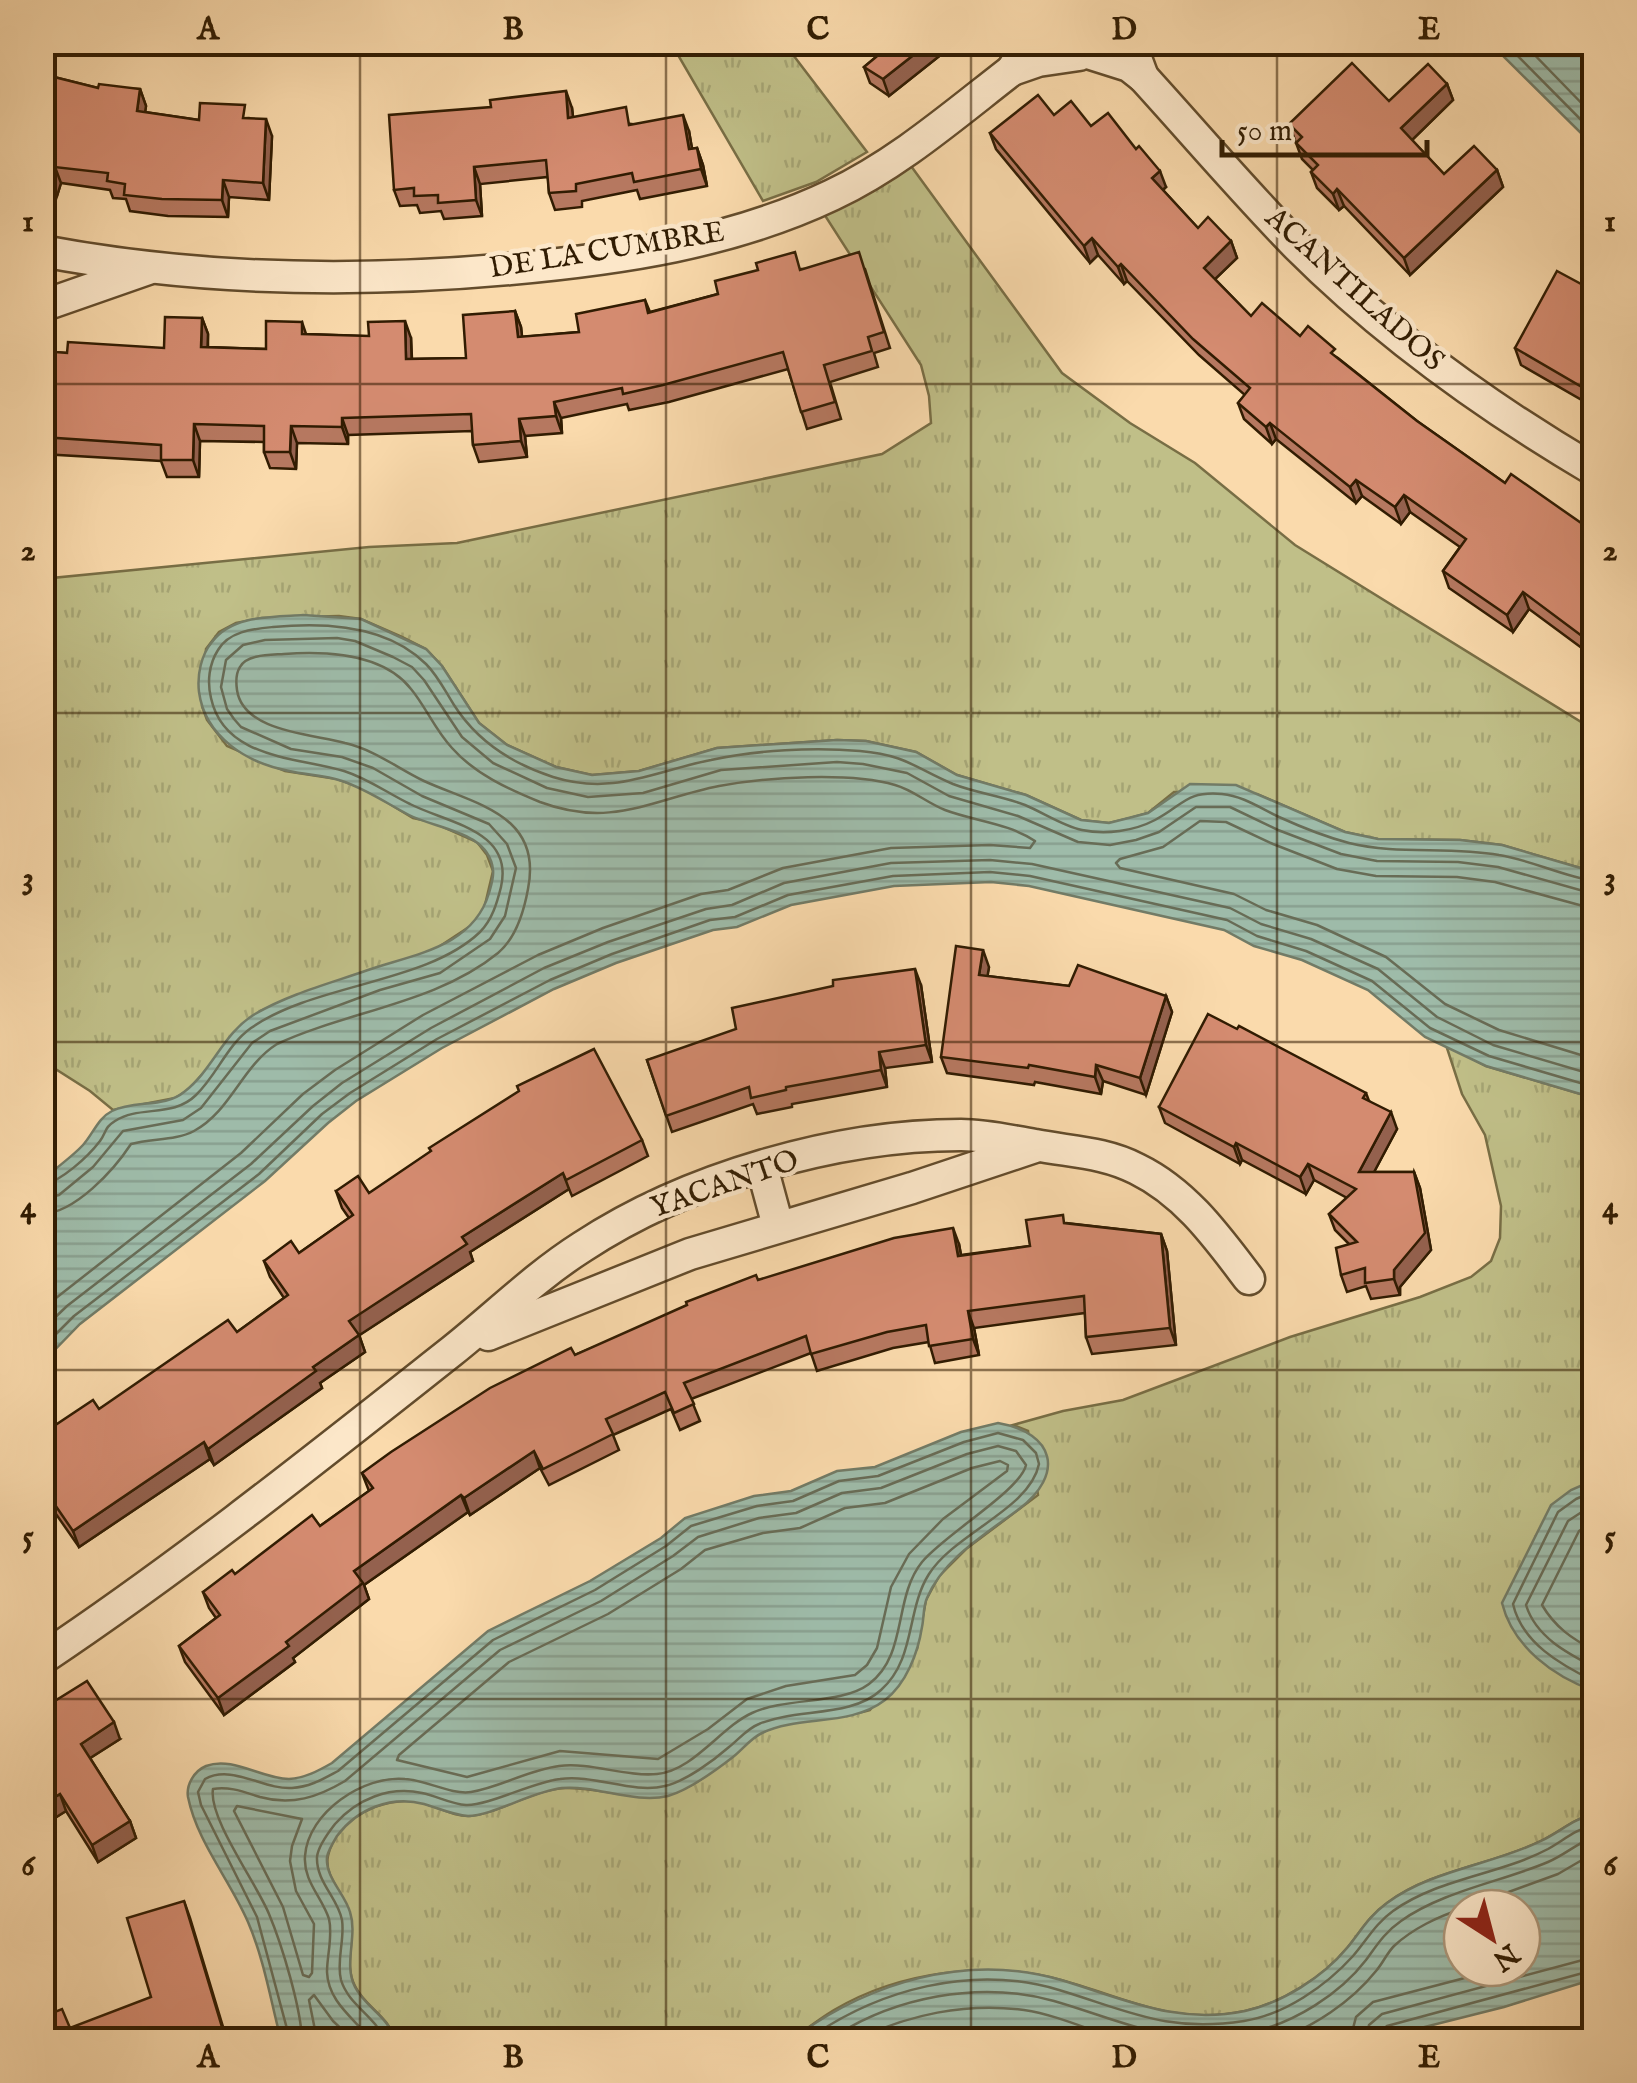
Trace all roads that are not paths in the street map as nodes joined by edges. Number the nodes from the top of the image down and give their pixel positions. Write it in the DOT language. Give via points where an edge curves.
graph roads {
  1 [pos="1029,42"];
  2 [pos="1130,42"];
  3 [pos="1084,48"];
  4 [pos="1012,70"];
  5 [pos="1143,76"];
  6 [pos="42,250"];
  7 [pos="157,266"];
  8 [pos="42,306"];
  9 [pos="1594,470"];
  10 [pos="1038,1146"];
  11 [pos="762,1167"];
  12 [pos="778,1226"];
  13 [pos="1249,1279"];
  14 [pos="454,1350"];
  15 [pos="42,1659"];
  1 -- 4 [label="street"];
  2 -- 5 [label="street"];
  3 -- 4 [label="street"];
  3 -- 5 [label="street"];
  4 -- 7 [label="street, DE LA CUMBRE" via="886,165 835,194 679,246 451,274 243,275"];
  5 -- 9 [label="street, ACANTILADOS" via="1298,247 1355,298 1425,358"];
  6 -- 7 [label="street, DE LA CUMBRE"];
  7 -- 8 [label="street, DE LA CUMBRE"];
  10 -- 11 [label="street, YACANTO" via="962,1134 897,1138"];
  10 -- 12 [label="street, YACANTO"];
  10 -- 13 [label="street, YACANTO" via="1102,1156 1160,1182"];
  11 -- 12 [label="street"];
  11 -- 14 [label="street, YACANTO" via="664,1202 582,1246"];
  12 -- 14 [label="street, YACANTO" via="642,1272"];
  14 -- 15 [label="street, YACANTO"];
}
